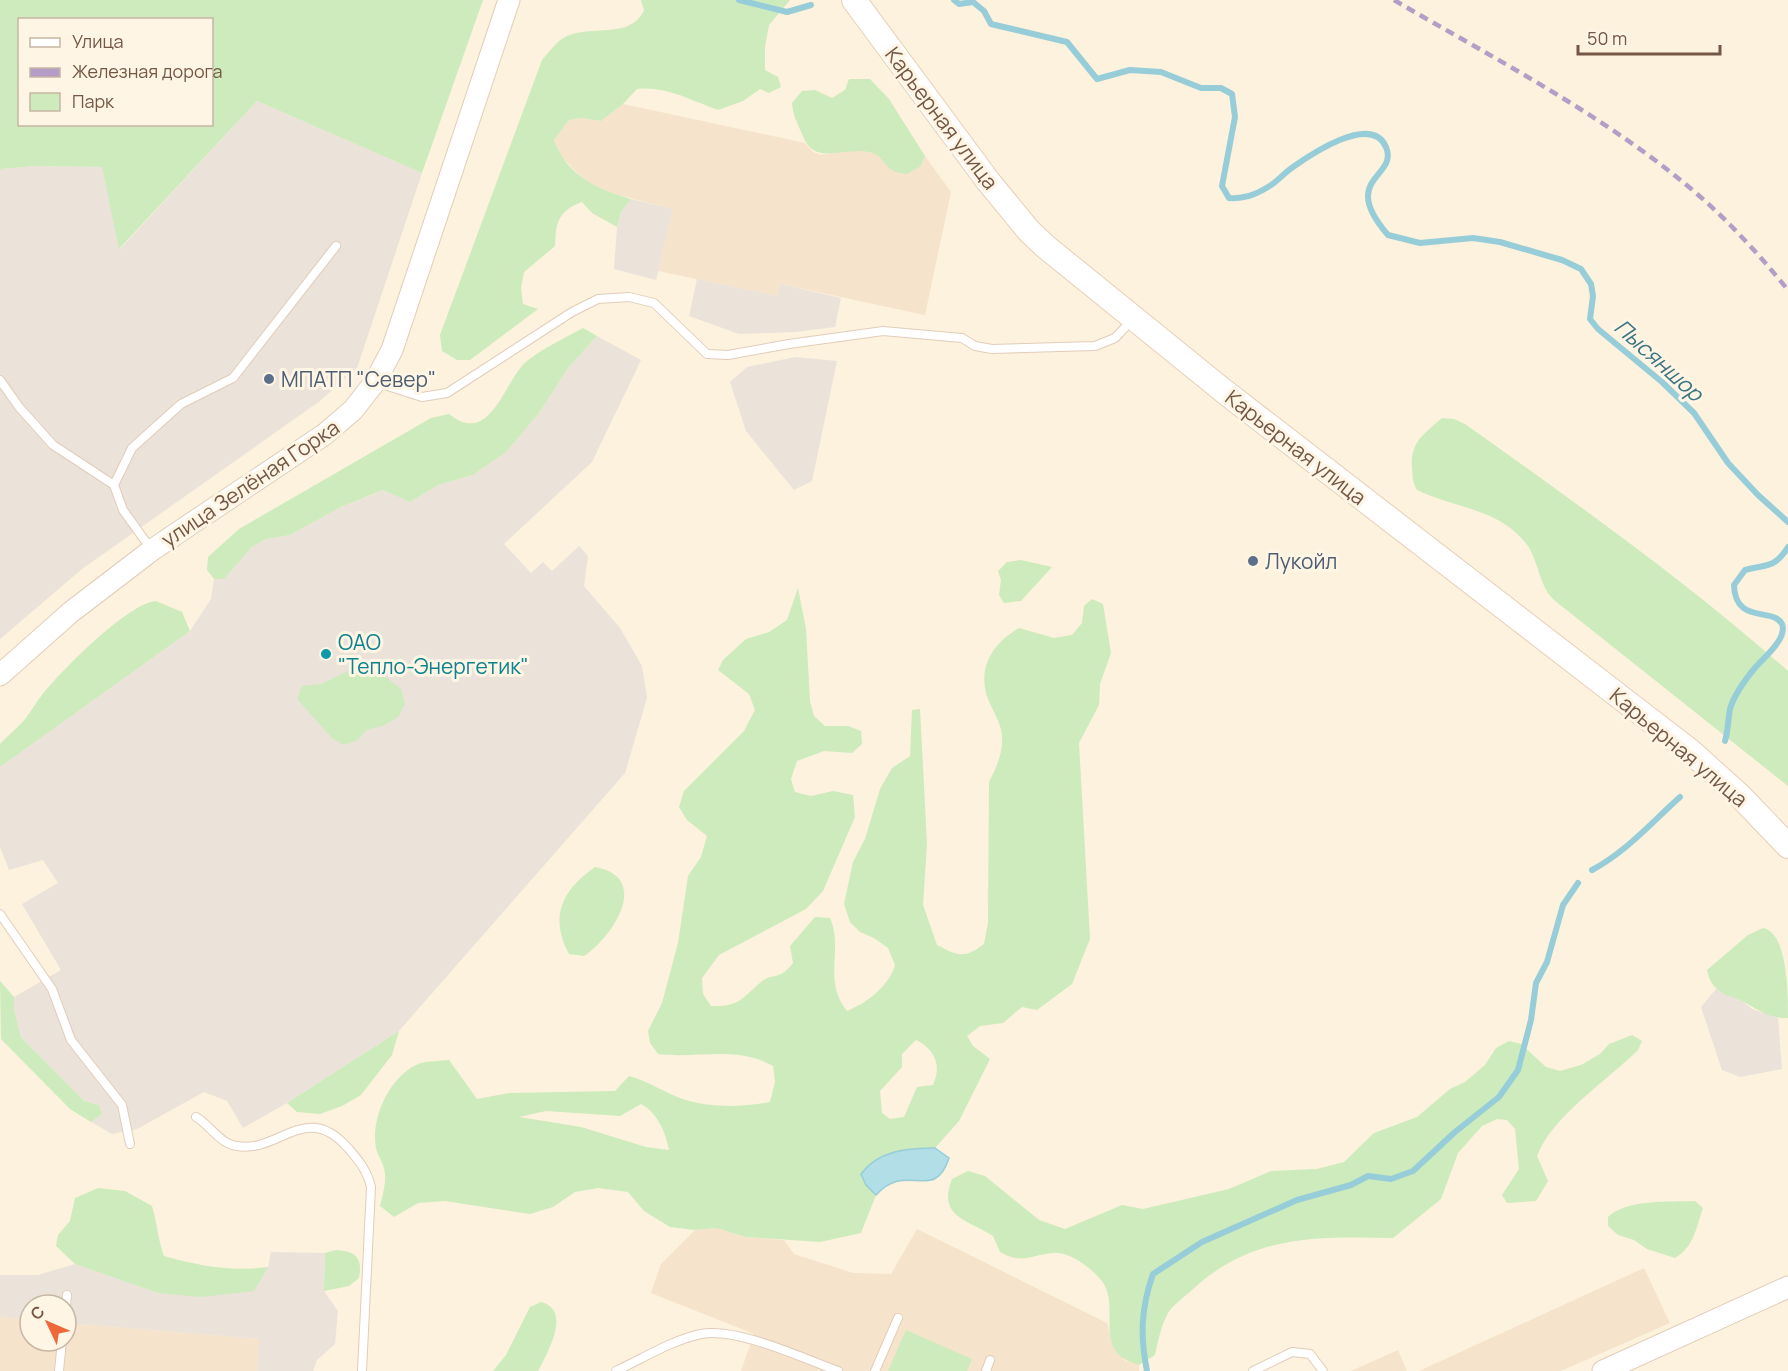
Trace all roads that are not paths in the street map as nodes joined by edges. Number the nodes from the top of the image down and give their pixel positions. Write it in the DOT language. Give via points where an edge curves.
graph roads {
  1 [pos="509,0"];
  2 [pos="854,0"];
  3 [pos="336,246"];
  4 [pos="1134,319"];
  5 [pos="0,380"];
  6 [pos="375,382"];
  7 [pos="114,486"];
  8 [pos="152,550"];
  9 [pos="0,675"];
  10 [pos="1788,846"];
  11 [pos="0,914"];
  12 [pos="196,1117"];
  13 [pos="130,1144"];
  14 [pos="1788,1287"];
  15 [pos="898,1318"];
  16 [pos="61,1353"];
  17 [pos="990,1360"];
  18 [pos="59,1371"];
  19 [pos="362,1371"];
  20 [pos="616,1371"];
  21 [pos="838,1371"];
  22 [pos="875,1371"];
  23 [pos="986,1371"];
  24 [pos="1253,1371"];
  25 [pos="1323,1371"];
  26 [pos="1603,1371"];
  1 -- 6 [label="street, улица Зелёная Горка" via="392,350"];
  2 -- 4 [label="main road, Карьерная улица" via="1029,231"];
  3 -- 7 [label="lane" via="233,378 181,404 132,448"];
  4 -- 6 [label="lane" via="1115,338 1095,346 992,349 975,346 962,338 883,331 728,356 707,354 654,303 629,297 598,299 447,393 422,397"];
  4 -- 10 [label="main road, Карьерная улица" via="1690,752"];
  5 -- 7 [label="lane" via="53,445"];
  6 -- 8 [label="street, улица Зелёная Горка" via="353,410 326,434"];
  7 -- 8 [label="lane" via="123,510"];
  8 -- 9 [label="street, улица Зелёная Горка" via="71,612"];
  11 -- 13 [label="lane" via="52,989 70,1040 122,1105"];
  12 -- 19 [label="lane" via="236,1146 258,1145 282,1134 320,1128 338,1137 367,1170 371,1187"];
  14 -- 26 [label="street"];
  15 -- 22 [label="lane"];
  16 -- 18 [label="lane"];
  17 -- 23 [label="lane"];
  20 -- 21 [label="lane" via="693,1336 717,1332 736,1334"];
  24 -- 25 [label="lane" via="1292,1352 1310,1354"];
}
